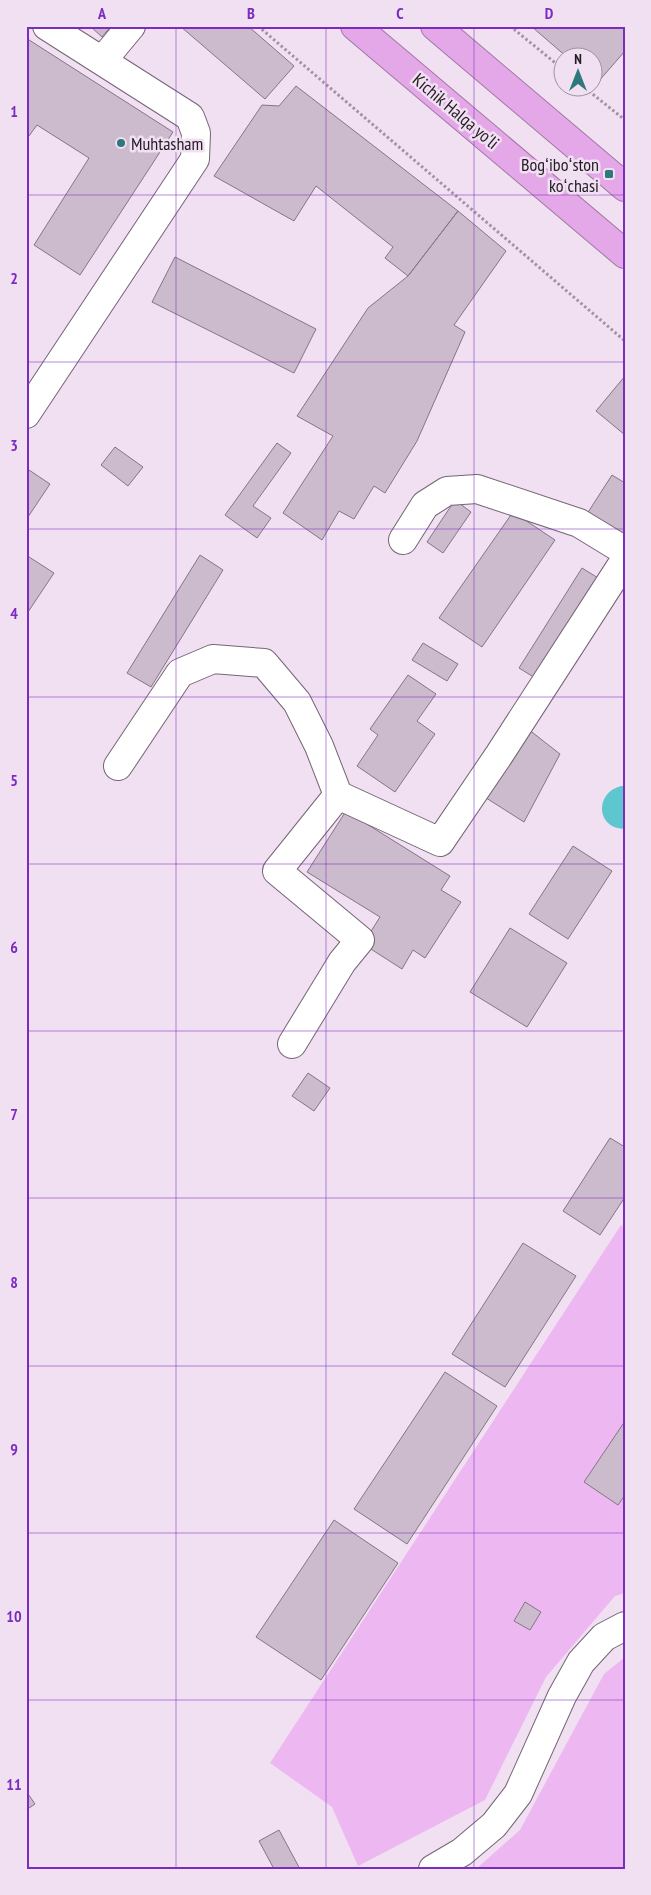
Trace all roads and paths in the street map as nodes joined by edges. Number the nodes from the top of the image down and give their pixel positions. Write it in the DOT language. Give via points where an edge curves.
graph roads {
  1 [pos="47,26"];
  2 [pos="131,26"];
  3 [pos="258,26"];
  4 [pos="355,26"];
  5 [pos="435,26"];
  6 [pos="510,26"];
  7 [pos="102,62"];
  8 [pos="554,62"];
  9 [pos="598,98"];
  10 [pos="625,120"];
  11 [pos="625,187"];
  12 [pos="625,254"];
  13 [pos="625,341"];
  14 [pos="26,414"];
  15 [pos="403,540"];
  16 [pos="625,551"];
  17 [pos="625,560"];
  18 [pos="118,766"];
  19 [pos="338,795"];
  20 [pos="292,1044"];
  21 [pos="625,1626"];
  22 [pos="433,1869"];
  1 -- 7 [label="street"];
  2 -- 7 [label="street"];
  3 -- 13 [label="path"];
  4 -- 12 [label="highway, Kichik Halqa yo'li"];
  5 -- 11 [label="highway"];
  6 -- 8 [label="path"];
  7 -- 14 [label="street" via="190,117 196,133 195,159"];
  9 -- 10 [label="path"];
  15 -- 16 [label="street" via="426,505 448,491 477,489 579,523"];
  17 -- 19 [label="street" via="440,842"];
  18 -- 19 [label="street" via="180,673 214,659 264,663 297,702 320,746"];
  19 -- 20 [label="street" via="277,871 360,940 342,962"];
  21 -- 22 [label="street" via="604,1637 580,1662 518,1794 494,1825 462,1852"];
}
